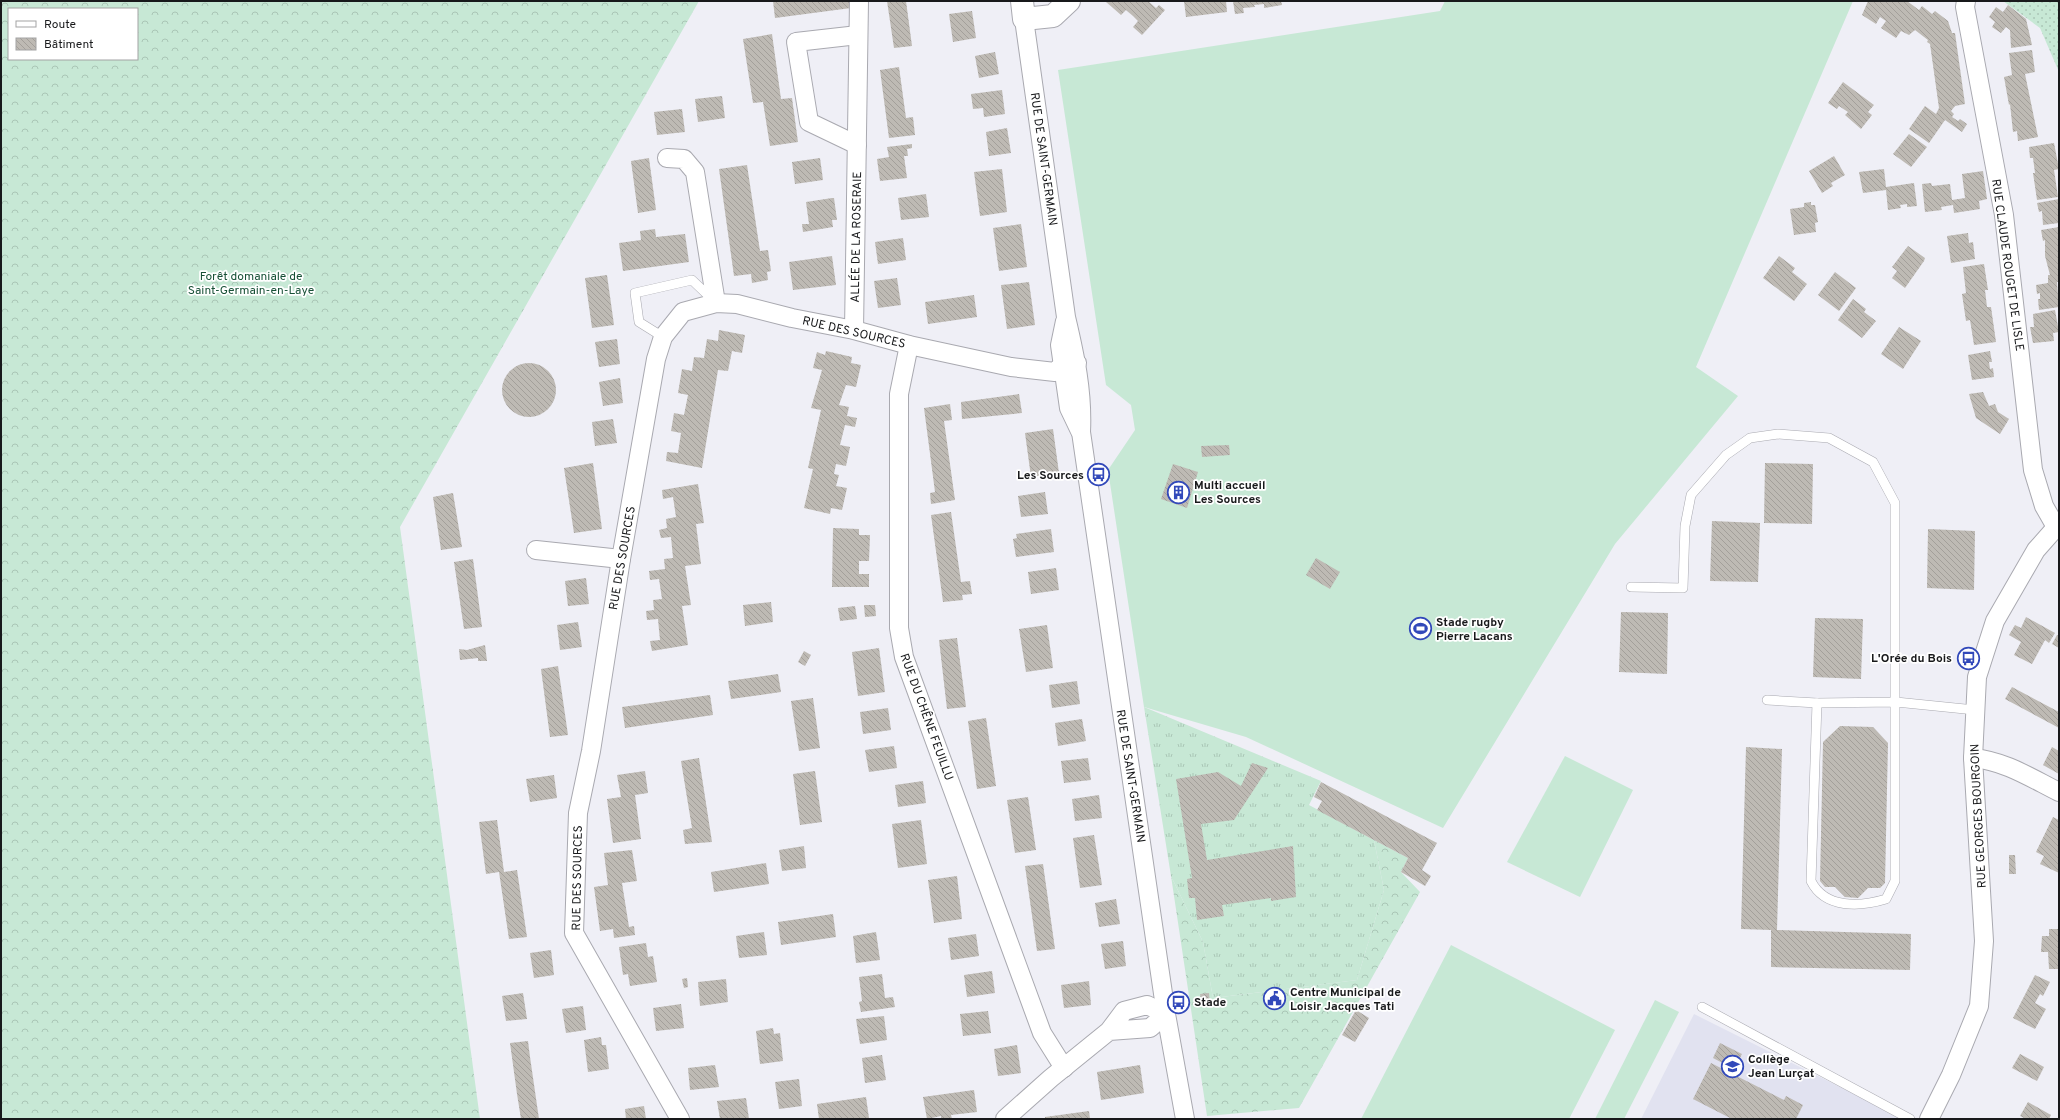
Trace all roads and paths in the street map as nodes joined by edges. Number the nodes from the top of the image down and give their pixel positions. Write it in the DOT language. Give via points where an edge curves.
graph roads {
  1 [pos="859,1"];
  2 [pos="1069,1"];
  3 [pos="1966,1"];
  4 [pos="1023,10"];
  5 [pos="858,34"];
  6 [pos="857,144"];
  7 [pos="667,158"];
  8 [pos="716,303"];
  9 [pos="854,330"];
  10 [pos="663,337"];
  11 [pos="910,345"];
  12 [pos="1070,363"];
  13 [pos="2057,525"];
  14 [pos="536,550"];
  15 [pos="621,559"];
  16 [pos="1631,587"];
  17 [pos="1767,700"];
  18 [pos="1896,702"];
  19 [pos="1817,703"];
  20 [pos="1974,710"];
  21 [pos="1973,758"];
  22 [pos="2059,792"];
  23 [pos="1702,1007"];
  24 [pos="1166,1014"];
  25 [pos="1064,1068"];
  26 [pos="680,1119"];
  27 [pos="1005,1119"];
  28 [pos="1185,1119"];
  29 [pos="1910,1119"];
  30 [pos="1929,1119"];
  1 -- 5 [label="street, ALLÉE DE LA ROSERAIE"];
  2 -- 4 [label="street" via="1053,16"];
  3 -- 13 [label="street, RUE CLAUDE ROUGET DE LISLE" via="2004,215 2034,470 2044,506"];
  4 -- 12 [label="street, RUE DE SAINT-GERMAIN" via="1066,317 1060,345"];
  5 -- 6 [label="street, ALLÉE DE LA ROSERAIE"];
  5 -- 6 [label="street" via="796,42 809,122"];
  6 -- 9 [label="street, ALLÉE DE LA ROSERAIE"];
  7 -- 8 [label="street" via="684,159 695,172"];
  8 -- 9 [label="street, RUE DES SOURCES" via="738,304"];
  8 -- 10 [label="street, RUE DES SOURCES" via="683,312"];
  8 -- 10 [label="lane" via="692,280 636,293 639,322"];
  9 -- 11 [label="street, RUE DES SOURCES"];
  10 -- 15 [label="street, RUE DES SOURCES" via="656,359"];
  11 -- 12 [label="street, RUE DES SOURCES" via="1011,367 1056,372"];
  11 -- 25 [label="street, RUE DU CHÊNE FEUILLU" via="899,394 899,628 904,657 1042,1033"];
  12 -- 24 [label="street, RUE DE SAINT-GERMAIN" via="1082,407 1081,432"];
  13 -- 20 [label="street, RUE GEORGES BOURGOIN" via="2036,550 1995,621 1978,677"];
  14 -- 15 [label="street"];
  15 -- 26 [label="street, RUE DES SOURCES" via="591,751 578,813 574,932"];
  16 -- 18 [label="lane" via="1683,588 1685,526 1691,495 1726,455 1750,438 1778,434 1829,438 1873,462 1895,503"];
  17 -- 19 [label="lane"];
  18 -- 19 [label="lane"];
  18 -- 19 [label="lane" via="1895,881 1886,899 1868,904 1834,903 1815,890 1811,882"];
  18 -- 20 [label="lane"];
  20 -- 21 [label="street, RUE GEORGES BOURGOIN"];
  21 -- 22 [label="street" via="2004,765"];
  21 -- 30 [label="street, RUE GEORGES BOURGOIN" via="1984,941 1979,1006 1951,1075"];
  23 -- 29 [label="lane"];
  24 -- 25 [label="street" via="1150,1028 1110,1031"];
  24 -- 28 [label="street, RUE DE SAINT-GERMAIN"];
  25 -- 27 [label="street"];
}
